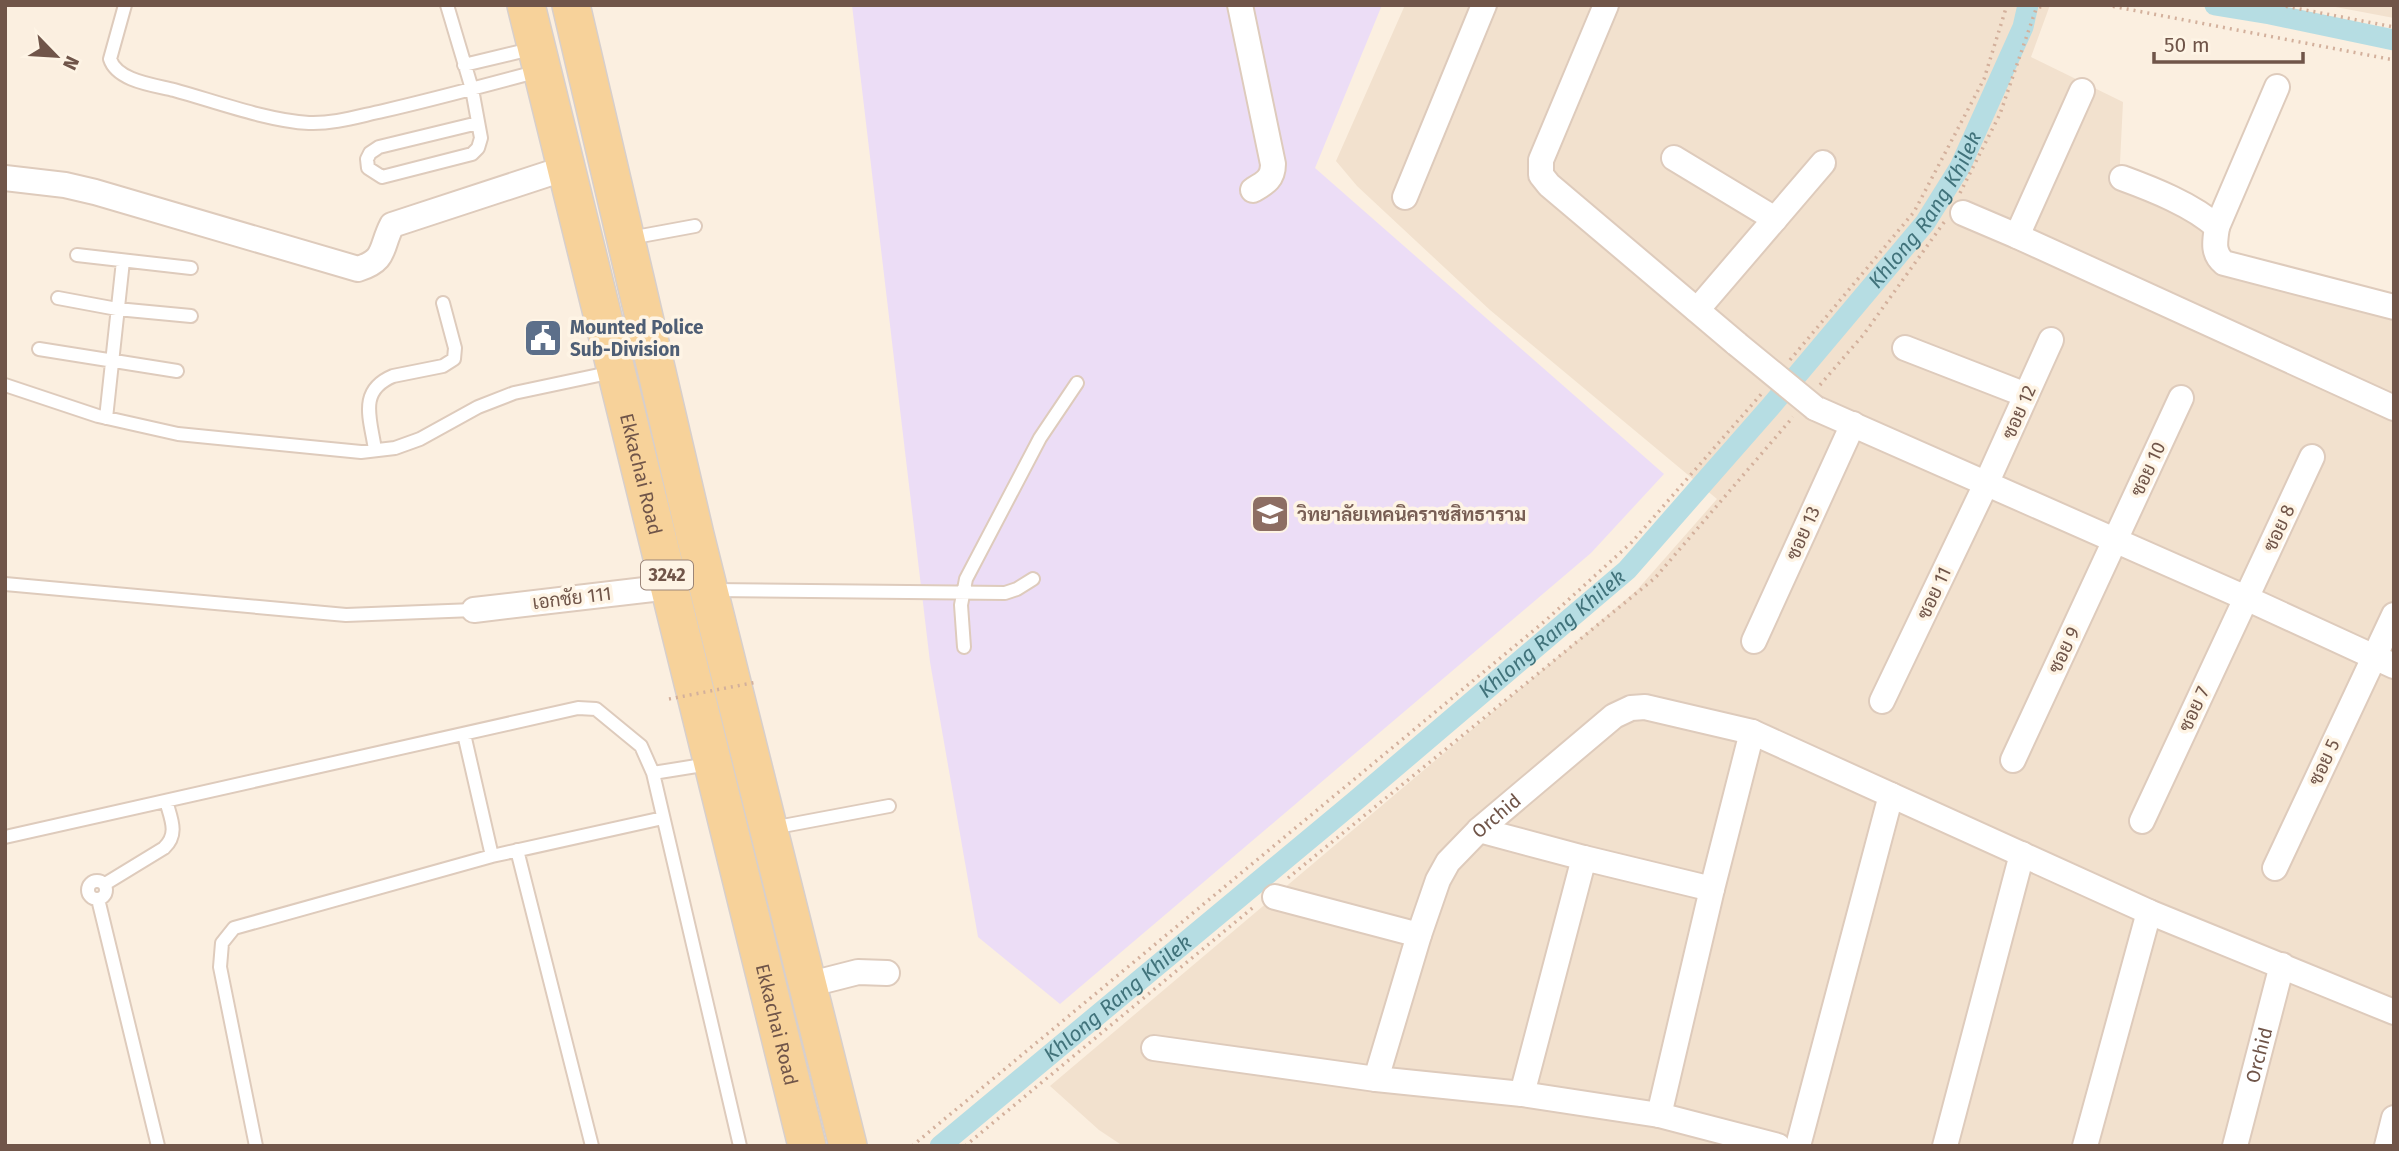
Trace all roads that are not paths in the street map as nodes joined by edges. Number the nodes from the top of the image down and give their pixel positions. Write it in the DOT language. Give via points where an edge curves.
graph roads {
  1 [pos="125,5"];
  2 [pos="447,5"];
  3 [pos="526,5"];
  4 [pos="572,5"];
  5 [pos="1240,5"];
  6 [pos="1484,5"];
  7 [pos="1606,5"];
  8 [pos="540,59"];
  9 [pos="464,65"];
  10 [pos="2277,87"];
  11 [pos="472,89"];
  12 [pos="2082,91"];
  13 [pos="478,123"];
  14 [pos="1674,158"];
  15 [pos="1823,163"];
  16 [pos="566,168"];
  17 [pos="5,178"];
  18 [pos="2122,178"];
  19 [pos="1253,190"];
  20 [pos="1405,197"];
  21 [pos="1956,209"];
  22 [pos="1775,219"];
  23 [pos="695,226"];
  24 [pos="2217,227"];
  25 [pos="2018,236"];
  26 [pos="626,239"];
  27 [pos="76,255"];
  28 [pos="122,261"];
  29 [pos="191,268"];
  30 [pos="58,298"];
  31 [pos="443,303"];
  32 [pos="2394,307"];
  33 [pos="117,309"];
  34 [pos="1697,310"];
  35 [pos="191,316"];
  36 [pos="2051,340"];
  37 [pos="1905,348"];
  38 [pos="38,349"];
  39 [pos="112,360"];
  40 [pos="177,371"];
  41 [pos="617,371"];
  42 [pos="1077,383"];
  43 [pos="5,385"];
  44 [pos="2026,395"];
  45 [pos="2182,398"];
  46 [pos="2394,408"];
  47 [pos="106,418"];
  48 [pos="1853,424"];
  49 [pos="376,450"];
  50 [pos="2312,457"];
  51 [pos="1986,484"];
  52 [pos="2115,540"];
  53 [pos="1033,579"];
  54 [pos="5,584"];
  55 [pos="670,587"];
  56 [pos="708,589"];
  57 [pos="964,591"];
  58 [pos="2246,598"];
  59 [pos="474,610"];
  60 [pos="2394,615"];
  61 [pos="1754,641"];
  62 [pos="964,647"];
  63 [pos="2384,662"];
  64 [pos="1882,701"];
  65 [pos="1752,732"];
  66 [pos="464,734"];
  67 [pos="2013,760"];
  68 [pos="712,764"];
  69 [pos="653,773"];
  70 [pos="1891,795"];
  71 [pos="166,801"];
  72 [pos="889,806"];
  73 [pos="663,818"];
  74 [pos="2142,821"];
  75 [pos="768,829"];
  76 [pos="1479,830"];
  77 [pos="5,837"];
  78 [pos="517,850"];
  79 [pos="2022,854"];
  80 [pos="492,856"];
  81 [pos="1584,858"];
  82 [pos="2275,867"];
  83 [pos="1712,889"];
  84 [pos="1272,894"];
  85 [pos="2149,912"];
  86 [pos="1419,935"];
  87 [pos="2282,965"];
  88 [pos="887,973"];
  89 [pos="789,990"];
  90 [pos="2394,1012"];
  91 [pos="1154,1048"];
  92 [pos="1376,1079"];
  93 [pos="1522,1094"];
  94 [pos="1659,1115"];
  95 [pos="2394,1118"];
  96 [pos="158,1146"];
  97 [pos="256,1146"];
  98 [pos="592,1146"];
  99 [pos="740,1146"];
  100 [pos="807,1146"];
  101 [pos="848,1146"];
  102 [pos="1779,1146"];
  103 [pos="1798,1146"];
  104 [pos="1945,1146"];
  105 [pos="2085,1146"];
  106 [pos="2235,1146"];
  107 [pos="2387,1146"];
  1 -- 11 [label="lane" via="110,59 119,73 288,121 340,121"];
  2 -- 9 [label="lane"];
  3 -- 8 [label="main road, Ekkachai Road / 3242"];
  4 -- 26 [label="main road, Ekkachai Road / 3242"];
  5 -- 19 [label="street" via="1273,164 1269,180"];
  6 -- 20 [label="street"];
  7 -- 34 [label="street" via="1541,160 1541,175"];
  8 -- 9 [label="lane"];
  8 -- 11 [label="lane"];
  8 -- 16 [label="main road, Ekkachai Road / 3242"];
  9 -- 11 [label="lane"];
  10 -- 24 [label="street"];
  11 -- 13 [label="lane"];
  12 -- 25 [label="street"];
  13 -- 13 [label="lane" via="379,147 367,159 368,168 382,177 472,154 481,138"];
  14 -- 22 [label="street"];
  15 -- 22 [label="street"];
  16 -- 17 [label="street" via="391,225 382,255 372,265 358,269 95,192"];
  16 -- 41 [label="main road, Ekkachai Road / 3242"];
  18 -- 24 [label="street" via="2150,188"];
  21 -- 25 [label="street"];
  22 -- 34 [label="street"];
  23 -- 26 [label="lane"];
  24 -- 32 [label="street" via="2214,246 2224,263"];
  25 -- 46 [label="street"];
  26 -- 56 [label="main road, Ekkachai Road / 3242"];
  27 -- 28 [label="lane"];
  28 -- 29 [label="lane"];
  28 -- 33 [label="lane"];
  30 -- 33 [label="lane"];
  31 -- 49 [label="lane" via="454,359 443,366 393,376 375,389 368,400"];
  33 -- 35 [label="lane"];
  33 -- 39 [label="lane"];
  34 -- 48 [label="street, bridge" via="1811,401"];
  36 -- 44 [label="street, ซอย 12"];
  37 -- 44 [label="street"];
  38 -- 39 [label="lane"];
  39 -- 40 [label="lane"];
  39 -- 47 [label="lane"];
  41 -- 49 [label="lane" via="514,393 420,439"];
  41 -- 55 [label="main road, Ekkachai Road / 3242"];
  42 -- 57 [label="lane" via="1040,438 966,579"];
  43 -- 47 [label="lane"];
  44 -- 51 [label="street, ซอย 12"];
  45 -- 52 [label="street, ซอย 10"];
  47 -- 49 [label="lane" via="178,434"];
  48 -- 51 [label="street"];
  48 -- 61 [label="street, ซอย 13"];
  50 -- 58 [label="street, ซอย 8"];
  51 -- 52 [label="street"];
  51 -- 64 [label="street, ซอย 11"];
  52 -- 58 [label="street"];
  52 -- 67 [label="street, ซอย 9"];
  53 -- 57 [label="lane" via="1005,593"];
  54 -- 59 [label="lane" via="346,615"];
  55 -- 59 [label="street, เอกชัย 111"];
  55 -- 68 [label="main road, Ekkachai Road / 3242"];
  56 -- 57 [label="lane"];
  56 -- 75 [label="main road, Ekkachai Road / 3242"];
  57 -- 62 [label="lane"];
  58 -- 63 [label="street"];
  58 -- 74 [label="street, ซอย 7"];
  60 -- 63 [label="street, ซอย 5"];
  63 -- 82 [label="street, ซอย 5"];
  65 -- 70 [label="street, Orchid"];
  65 -- 76 [label="street, Orchid" via="1645,706 1631,708 1614,716"];
  65 -- 83 [label="street"];
  66 -- 69 [label="lane" via="578,708 596,709 641,746"];
  66 -- 71 [label="lane"];
  66 -- 80 [label="lane"];
  68 -- 69 [label="lane"];
  68 -- 89 [label="main road, Ekkachai Road / 3242"];
  69 -- 73 [label="lane"];
  70 -- 79 [label="street, Orchid"];
  70 -- 103 [label="street"];
  71 -- 77 [label="lane"];
  71 -- 96 [label="lane" via="172,841 105,884 106,894 98,899"];
  72 -- 75 [label="lane"];
  73 -- 78 [label="lane"];
  73 -- 99 [label="lane"];
  75 -- 89 [label="main road, Ekkachai Road / 3242"];
  76 -- 81 [label="street"];
  76 -- 86 [label="street, Orchid" via="1448,862"];
  78 -- 80 [label="lane"];
  78 -- 98 [label="lane"];
  79 -- 85 [label="street, Orchid"];
  79 -- 104 [label="street"];
  80 -- 97 [label="lane" via="234,928 222,943 220,967"];
  81 -- 83 [label="street"];
  81 -- 93 [label="street"];
  83 -- 94 [label="street"];
  84 -- 86 [label="street"];
  85 -- 87 [label="street, Orchid"];
  85 -- 105 [label="street"];
  86 -- 92 [label="street, Orchid"];
  87 -- 90 [label="street, Orchid"];
  87 -- 106 [label="street, Orchid"];
  88 -- 89 [label="street" via="858,972"];
  89 -- 100 [label="main road, Ekkachai Road / 3242"];
  89 -- 101 [label="main road, Ekkachai Road / 3242"];
  91 -- 92 [label="street"];
  92 -- 93 [label="street"];
  93 -- 94 [label="street"];
  94 -- 102 [label="street"];
  95 -- 107 [label="street"];
}
